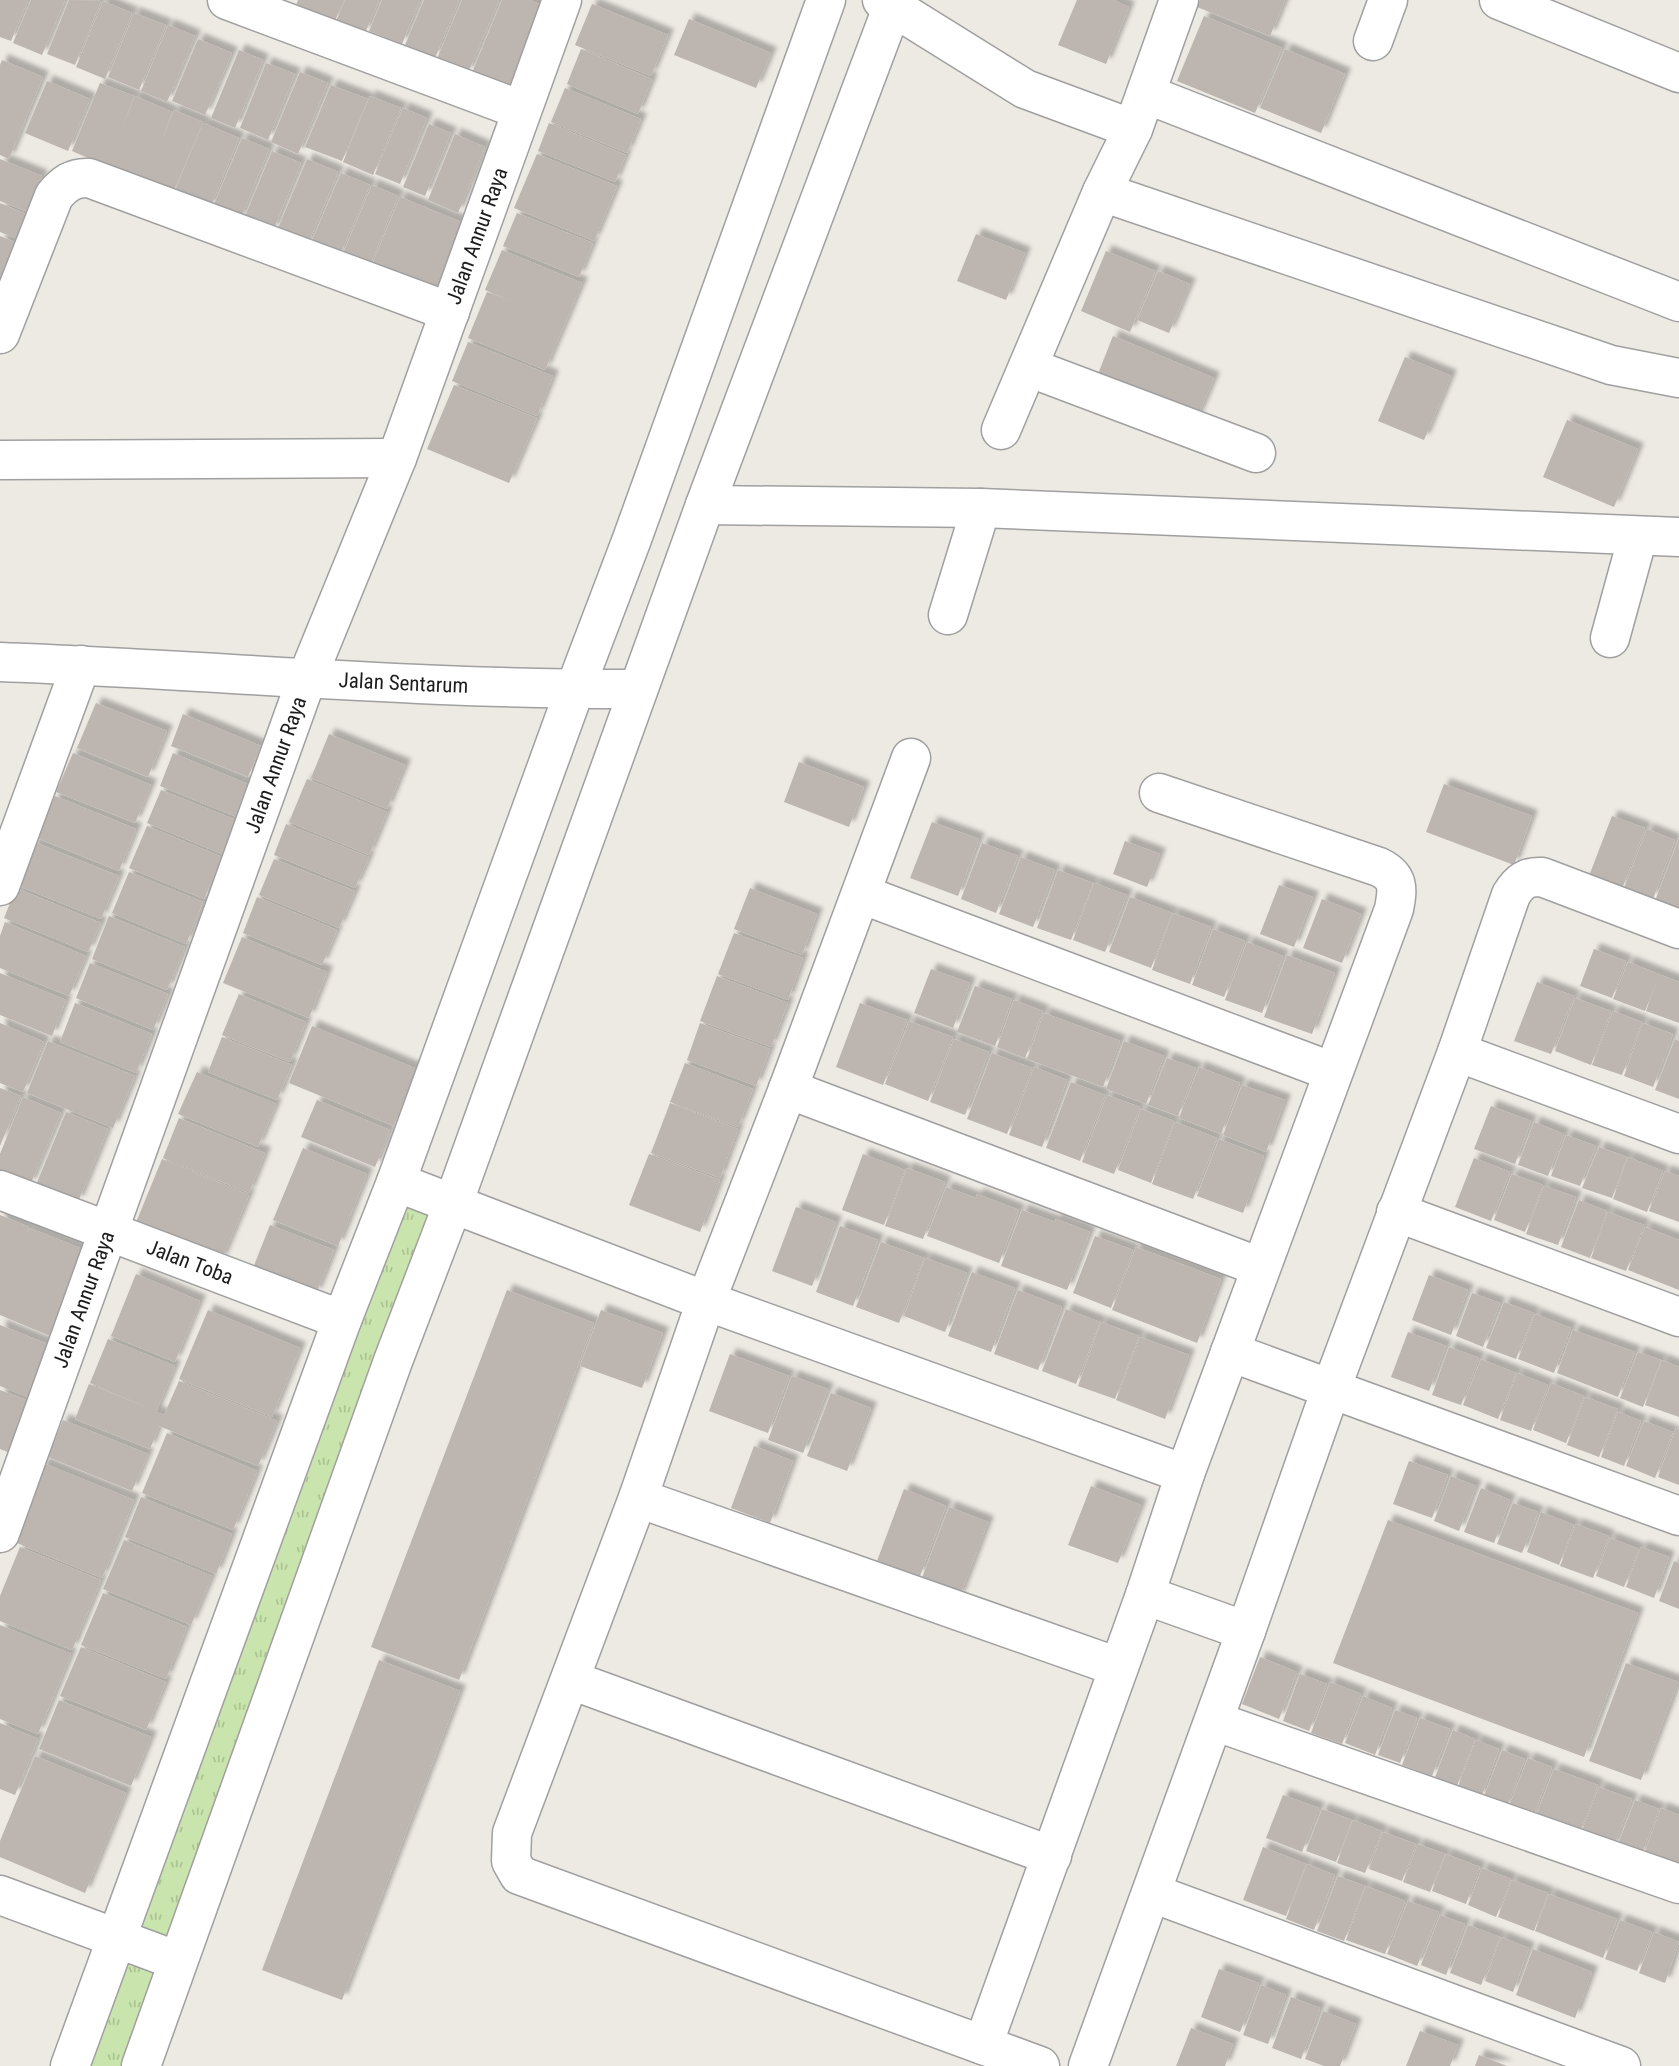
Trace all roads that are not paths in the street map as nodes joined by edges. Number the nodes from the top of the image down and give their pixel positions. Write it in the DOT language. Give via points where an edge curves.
graph roads {
  1 [pos="227,0"];
  2 [pos="562,0"];
  3 [pos="826,0"];
  4 [pos="1180,0"];
  5 [pos="1388,0"];
  6 [pos="1499,0"];
  7 [pos="890,2"];
  8 [pos="1373,41"];
  9 [pos="1679,73"];
  10 [pos="1146,94"];
  11 [pos="521,110"];
  12 [pos="1133,129"];
  13 [pos="1102,192"];
  14 [pos="1679,302"];
  15 [pos="450,312"];
  16 [pos="0,334"];
  17 [pos="1028,367"];
  18 [pos="1678,376"];
  19 [pos="1001,430"];
  20 [pos="1256,453"];
  21 [pos="397,458"];
  22 [pos="0,460"];
  23 [pos="705,505"];
  24 [pos="981,508"];
  25 [pos="1638,537"];
  26 [pos="1679,537"];
  27 [pos="948,615"];
  28 [pos="1610,638"];
  29 [pos="0,662"];
  30 [pos="81,665"];
  31 [pos="307,678"];
  32 [pos="575,689"];
  33 [pos="638,689"];
  34 [pos="911,758"];
  35 [pos="1159,793"];
  36 [pos="0,886"];
  37 [pos="861,894"];
  38 [pos="1679,929"];
  39 [pos="1457,1052"];
  40 [pos="1333,1072"];
  41 [pos="788,1089"];
  42 [pos="1679,1134"];
  43 [pos="396,1182"];
  44 [pos="0,1190"];
  45 [pos="453,1204"];
  46 [pos="1395,1212"];
  47 [pos="109,1230"];
  48 [pos="1260,1267"];
  49 [pos="706,1301"];
  50 [pos="1679,1317"];
  51 [pos="342,1320"];
  52 [pos="1230,1352"];
  53 [pos="1331,1389"];
  54 [pos="1185,1474"];
  55 [pos="638,1498"];
  56 [pos="1679,1516"];
  57 [pos="0,1534"];
  58 [pos="1145,1595"];
  59 [pos="1246,1631"];
  60 [pos="1118,1667"];
  61 [pos="571,1680"];
  62 [pos="1214,1721"];
  63 [pos="1052,1856"];
  64 [pos="1679,1884"];
  65 [pos="1152,1893"];
  66 [pos="0,1895"];
  67 [pos="116,1938"];
  68 [pos="178,1961"];
  69 [pos="983,2045"];
  70 [pos="70,2066"];
  71 [pos="141,2066"];
  72 [pos="1040,2066"];
  73 [pos="1088,2066"];
  74 [pos="1621,2066"];
  1 -- 11 [label="street"];
  2 -- 11 [label="street, Jalan Annur Raya"];
  3 -- 32 [label="street"];
  4 -- 10 [label="street"];
  5 -- 8 [label="street"];
  6 -- 9 [label="street"];
  7 -- 12 [label="street" via="1025,89"];
  7 -- 23 [label="street"];
  10 -- 12 [label="street"];
  10 -- 14 [label="street"];
  11 -- 15 [label="street, Jalan Annur Raya"];
  12 -- 13 [label="street"];
  13 -- 17 [label="street"];
  13 -- 18 [label="street" via="1611,365"];
  15 -- 16 [label="street" via="82,177 69,181 54,196"];
  15 -- 21 [label="street, Jalan Annur Raya"];
  17 -- 19 [label="street"];
  17 -- 20 [label="street"];
  21 -- 22 [label="street"];
  21 -- 31 [label="street, Jalan Annur Raya"];
  23 -- 24 [label="street"];
  23 -- 33 [label="street"];
  24 -- 25 [label="street"];
  24 -- 27 [label="street"];
  25 -- 26 [label="street"];
  25 -- 28 [label="street"];
  29 -- 30 [label="street, Jalan Sentarum"];
  30 -- 31 [label="street, Jalan Sentarum"];
  30 -- 36 [label="street"];
  31 -- 32 [label="street, Jalan Sentarum"];
  31 -- 47 [label="street, Jalan Annur Raya"];
  32 -- 33 [label="street, Jalan Sentarum"];
  32 -- 43 [label="street"];
  33 -- 45 [label="street"];
  34 -- 37 [label="street"];
  35 -- 40 [label="street" via="1379,867 1395,880 1394,909"];
  37 -- 40 [label="street"];
  37 -- 41 [label="street"];
  38 -- 39 [label="street" via="1542,877 1524,880 1511,895"];
  39 -- 42 [label="street"];
  39 -- 46 [label="street"];
  40 -- 48 [label="street"];
  41 -- 48 [label="street"];
  41 -- 49 [label="street"];
  43 -- 45 [label="street"];
  43 -- 51 [label="street"];
  44 -- 47 [label="street, Jalan Toba"];
  45 -- 49 [label="street"];
  45 -- 68 [label="street"];
  46 -- 50 [label="street"];
  46 -- 53 [label="street"];
  47 -- 51 [label="street, Jalan Toba"];
  47 -- 57 [label="street, Jalan Annur Raya"];
  48 -- 52 [label="street"];
  49 -- 54 [label="street"];
  49 -- 55 [label="street"];
  51 -- 67 [label="street"];
  52 -- 53 [label="street"];
  52 -- 54 [label="street"];
  53 -- 56 [label="street"];
  53 -- 59 [label="street"];
  54 -- 58 [label="street"];
  55 -- 60 [label="street"];
  55 -- 61 [label="street"];
  58 -- 59 [label="street"];
  58 -- 60 [label="street"];
  59 -- 62 [label="street"];
  60 -- 63 [label="street"];
  61 -- 63 [label="street"];
  61 -- 69 [label="street" via="512,1833 511,1861 519,1875"];
  62 -- 64 [label="street"];
  62 -- 65 [label="street"];
  63 -- 69 [label="street"];
  65 -- 73 [label="street"];
  65 -- 74 [label="street"];
  66 -- 67 [label="street"];
  67 -- 68 [label="street"];
  67 -- 70 [label="street"];
  68 -- 71 [label="street"];
  69 -- 72 [label="street"];
}
